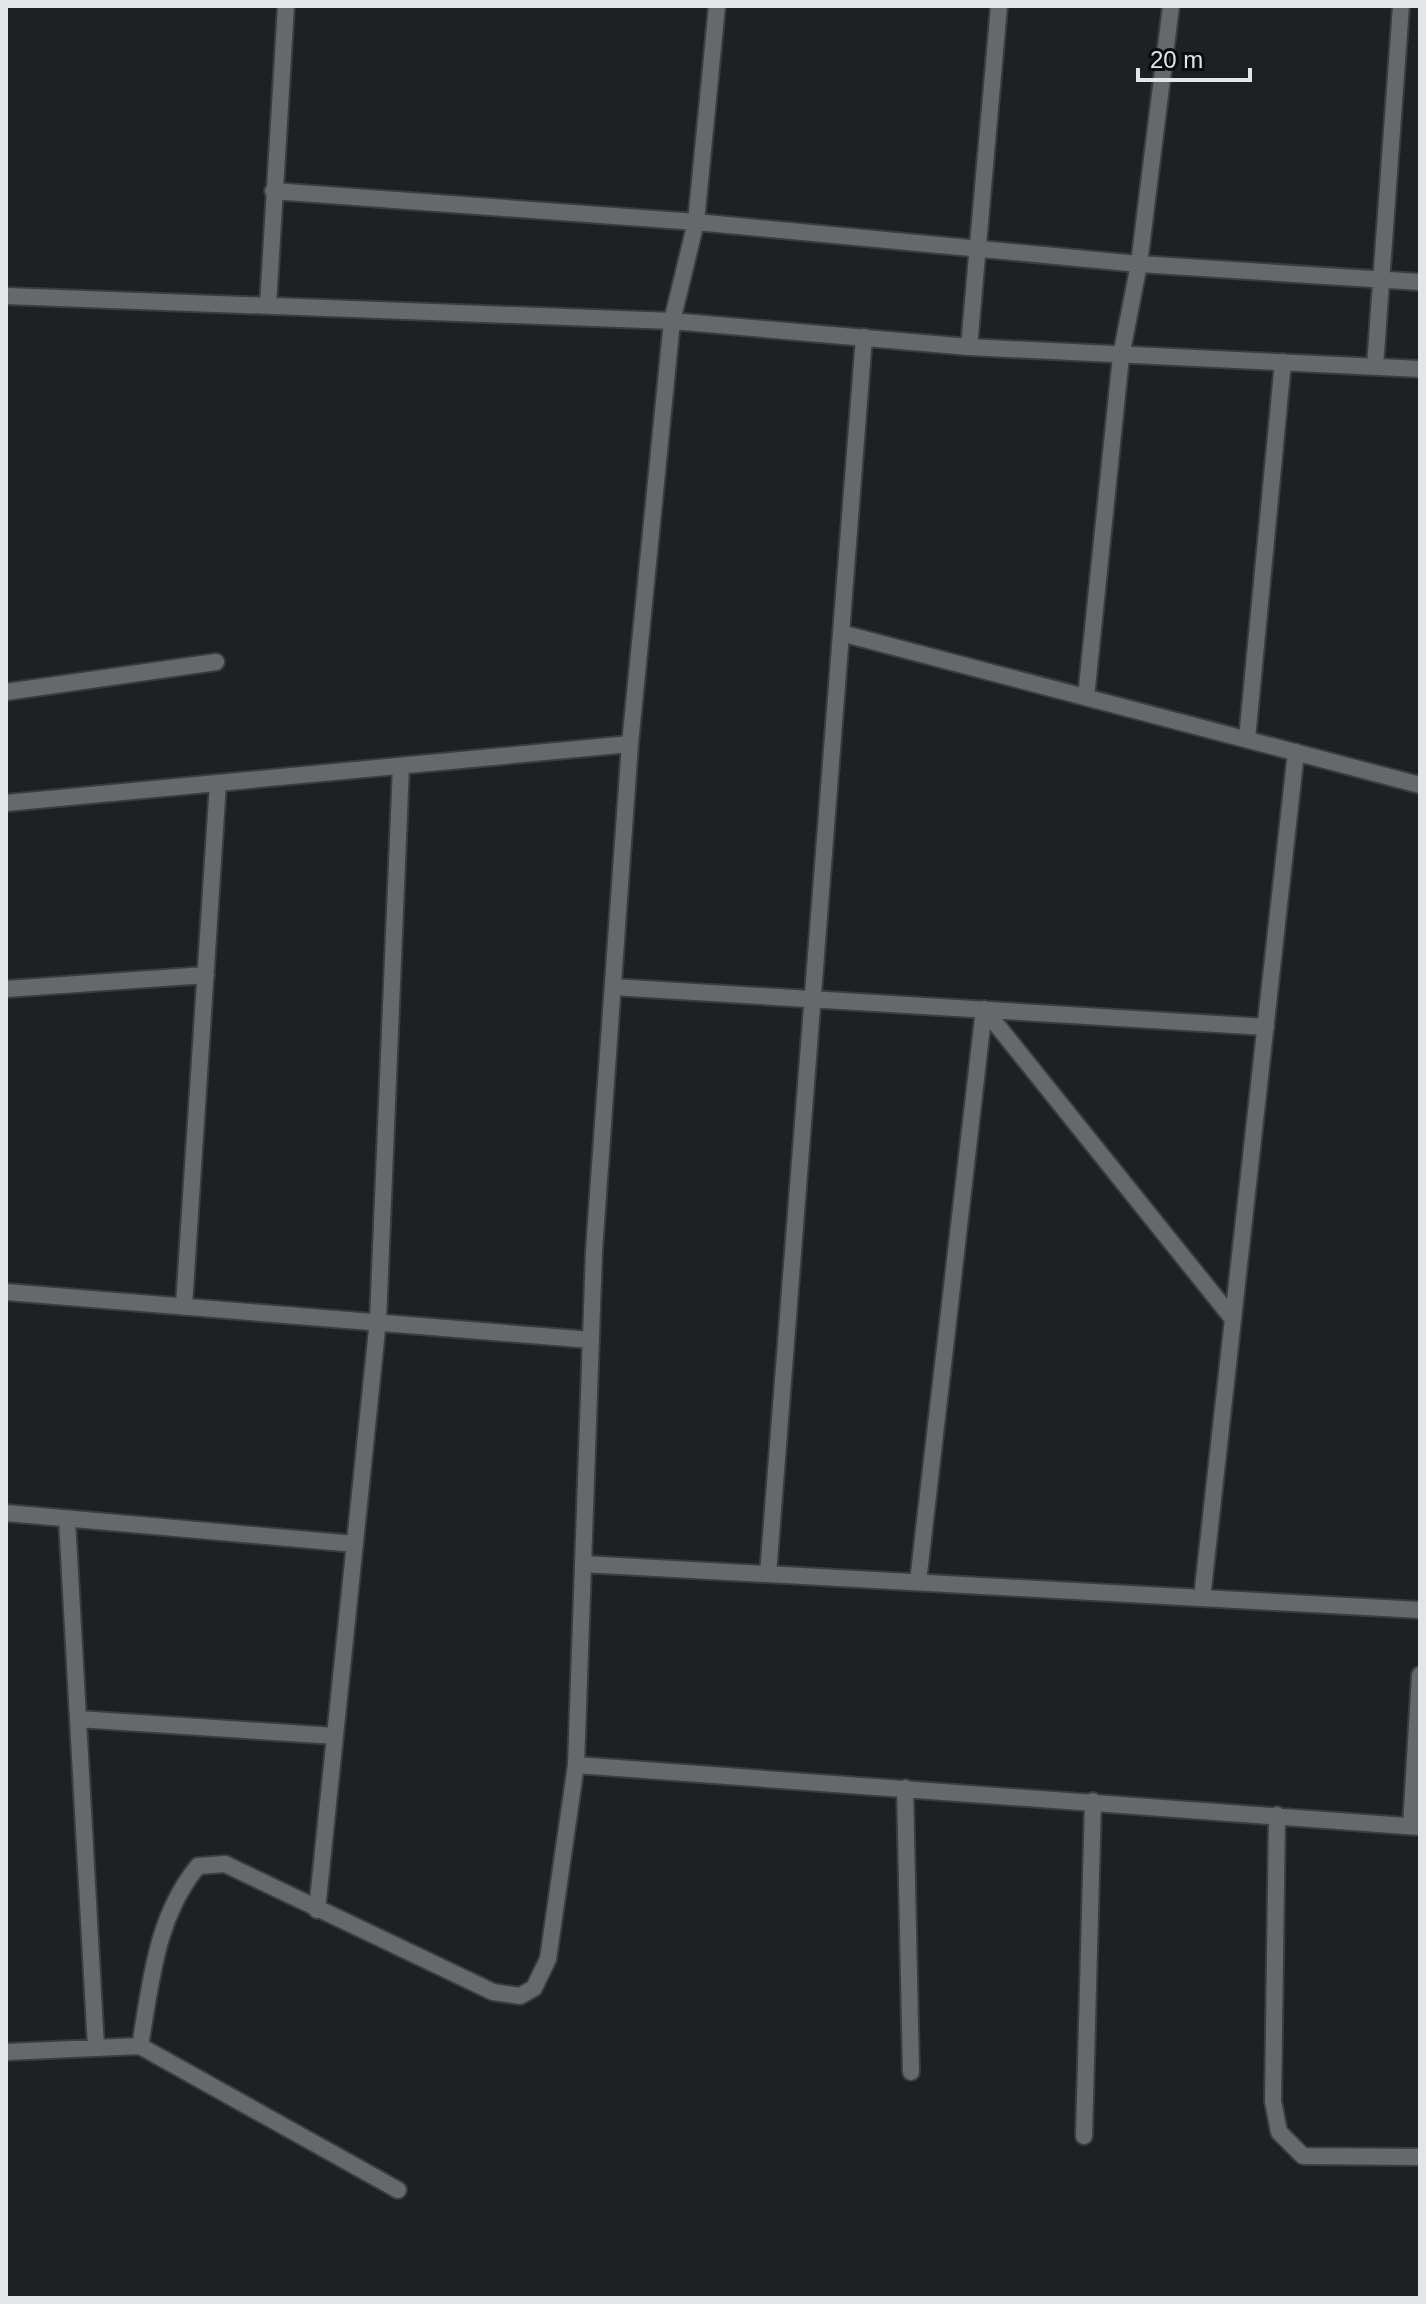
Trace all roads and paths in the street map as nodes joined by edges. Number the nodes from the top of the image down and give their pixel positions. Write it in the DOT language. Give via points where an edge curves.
graph roads {
  1 [pos="286,6"];
  2 [pos="717,6"];
  3 [pos="999,6"];
  4 [pos="1171,6"];
  5 [pos="1401,6"];
  6 [pos="273,191"];
  7 [pos="696,222"];
  8 [pos="978,248"];
  9 [pos="1139,264"];
  10 [pos="1381,280"];
  11 [pos="1420,282"];
  12 [pos="6,296"];
  13 [pos="268,305"];
  14 [pos="672,321"];
  15 [pos="864,337"];
  16 [pos="969,347"];
  17 [pos="1121,356"];
  18 [pos="1283,362"];
  19 [pos="1375,366"];
  20 [pos="1420,369"];
  21 [pos="841,633"];
  22 [pos="216,662"];
  23 [pos="6,692"];
  24 [pos="1086,697"];
  25 [pos="1247,739"];
  26 [pos="630,744"];
  27 [pos="1296,752"];
  28 [pos="401,766"];
  29 [pos="218,783"];
  30 [pos="1420,785"];
  31 [pos="6,803"];
  32 [pos="206,975"];
  33 [pos="613,987"];
  34 [pos="6,989"];
  35 [pos="812,998"];
  36 [pos="984,1009"];
  37 [pos="1266,1027"];
  38 [pos="6,1292"];
  39 [pos="184,1305"];
  40 [pos="1233,1319"];
  41 [pos="378,1320"];
  42 [pos="591,1340"];
  43 [pos="6,1513"];
  44 [pos="67,1519"];
  45 [pos="355,1544"];
  46 [pos="583,1564"];
  47 [pos="768,1574"];
  48 [pos="918,1582"];
  49 [pos="1202,1598"];
  50 [pos="1420,1610"];
  51 [pos="1420,1675"];
  52 [pos="78,1719"];
  53 [pos="335,1736"];
  54 [pos="576,1765"];
  55 [pos="905,1788"];
  56 [pos="1093,1801"];
  57 [pos="1277,1815"];
  58 [pos="1415,1827"];
  59 [pos="317,1910"];
  60 [pos="140,2046"];
  61 [pos="96,2048"];
  62 [pos="6,2052"];
  63 [pos="911,2072"];
  64 [pos="1084,2136"];
  65 [pos="1420,2157"];
  66 [pos="398,2190"];
  1 -- 6 [label="street"];
  2 -- 7 [label="street"];
  3 -- 8 [label="street"];
  4 -- 9 [label="street"];
  5 -- 10 [label="street"];
  6 -- 7 [label="street"];
  6 -- 13 [label="street"];
  7 -- 8 [label="street"];
  7 -- 14 [label="street"];
  8 -- 9 [label="street"];
  8 -- 16 [label="street"];
  9 -- 10 [label="street"];
  9 -- 17 [label="street"];
  10 -- 11 [label="street"];
  10 -- 19 [label="street"];
  12 -- 13 [label="street"];
  13 -- 14 [label="street"];
  14 -- 15 [label="street"];
  14 -- 26 [label="street"];
  15 -- 16 [label="street"];
  15 -- 21 [label="street"];
  16 -- 17 [label="street"];
  17 -- 18 [label="street"];
  17 -- 24 [label="street"];
  18 -- 19 [label="street"];
  18 -- 25 [label="street"];
  19 -- 20 [label="street"];
  21 -- 24 [label="street"];
  21 -- 35 [label="street"];
  22 -- 23 [label="street"];
  24 -- 25 [label="street"];
  25 -- 27 [label="street"];
  26 -- 28 [label="street"];
  26 -- 33 [label="street"];
  27 -- 30 [label="street"];
  27 -- 37 [label="street"];
  28 -- 29 [label="street"];
  28 -- 41 [label="street"];
  29 -- 31 [label="street"];
  29 -- 32 [label="street"];
  32 -- 34 [label="street"];
  32 -- 39 [label="street"];
  33 -- 35 [label="street"];
  33 -- 42 [label="street"];
  35 -- 36 [label="street"];
  35 -- 47 [label="street"];
  36 -- 37 [label="street"];
  36 -- 40 [label="street"];
  36 -- 48 [label="street"];
  37 -- 40 [label="street"];
  38 -- 39 [label="street"];
  39 -- 41 [label="street"];
  40 -- 49 [label="street"];
  41 -- 42 [label="street"];
  41 -- 45 [label="street"];
  42 -- 46 [label="street"];
  43 -- 44 [label="street"];
  44 -- 45 [label="street"];
  44 -- 52 [label="street"];
  45 -- 53 [label="street"];
  46 -- 47 [label="street"];
  46 -- 54 [label="street"];
  47 -- 48 [label="street"];
  48 -- 49 [label="street"];
  49 -- 50 [label="street"];
  51 -- 58 [label="street"];
  52 -- 53 [label="street"];
  52 -- 61 [label="street"];
  53 -- 59 [label="street"];
  54 -- 55 [label="street"];
  54 -- 59 [label="street" via="548,1959 534,1988 520,1996 493,1992"];
  55 -- 56 [label="street"];
  55 -- 63 [label="street"];
  56 -- 57 [label="street"];
  56 -- 64 [label="street"];
  57 -- 58 [label="street"];
  57 -- 65 [label="street" via="1273,2101 1279,2132 1303,2156"];
  59 -- 60 [label="street" via="225,1864 198,1866 182,1886 159,1937"];
  60 -- 61 [label="street"];
  60 -- 66 [label="street"];
  61 -- 62 [label="street"];
}
